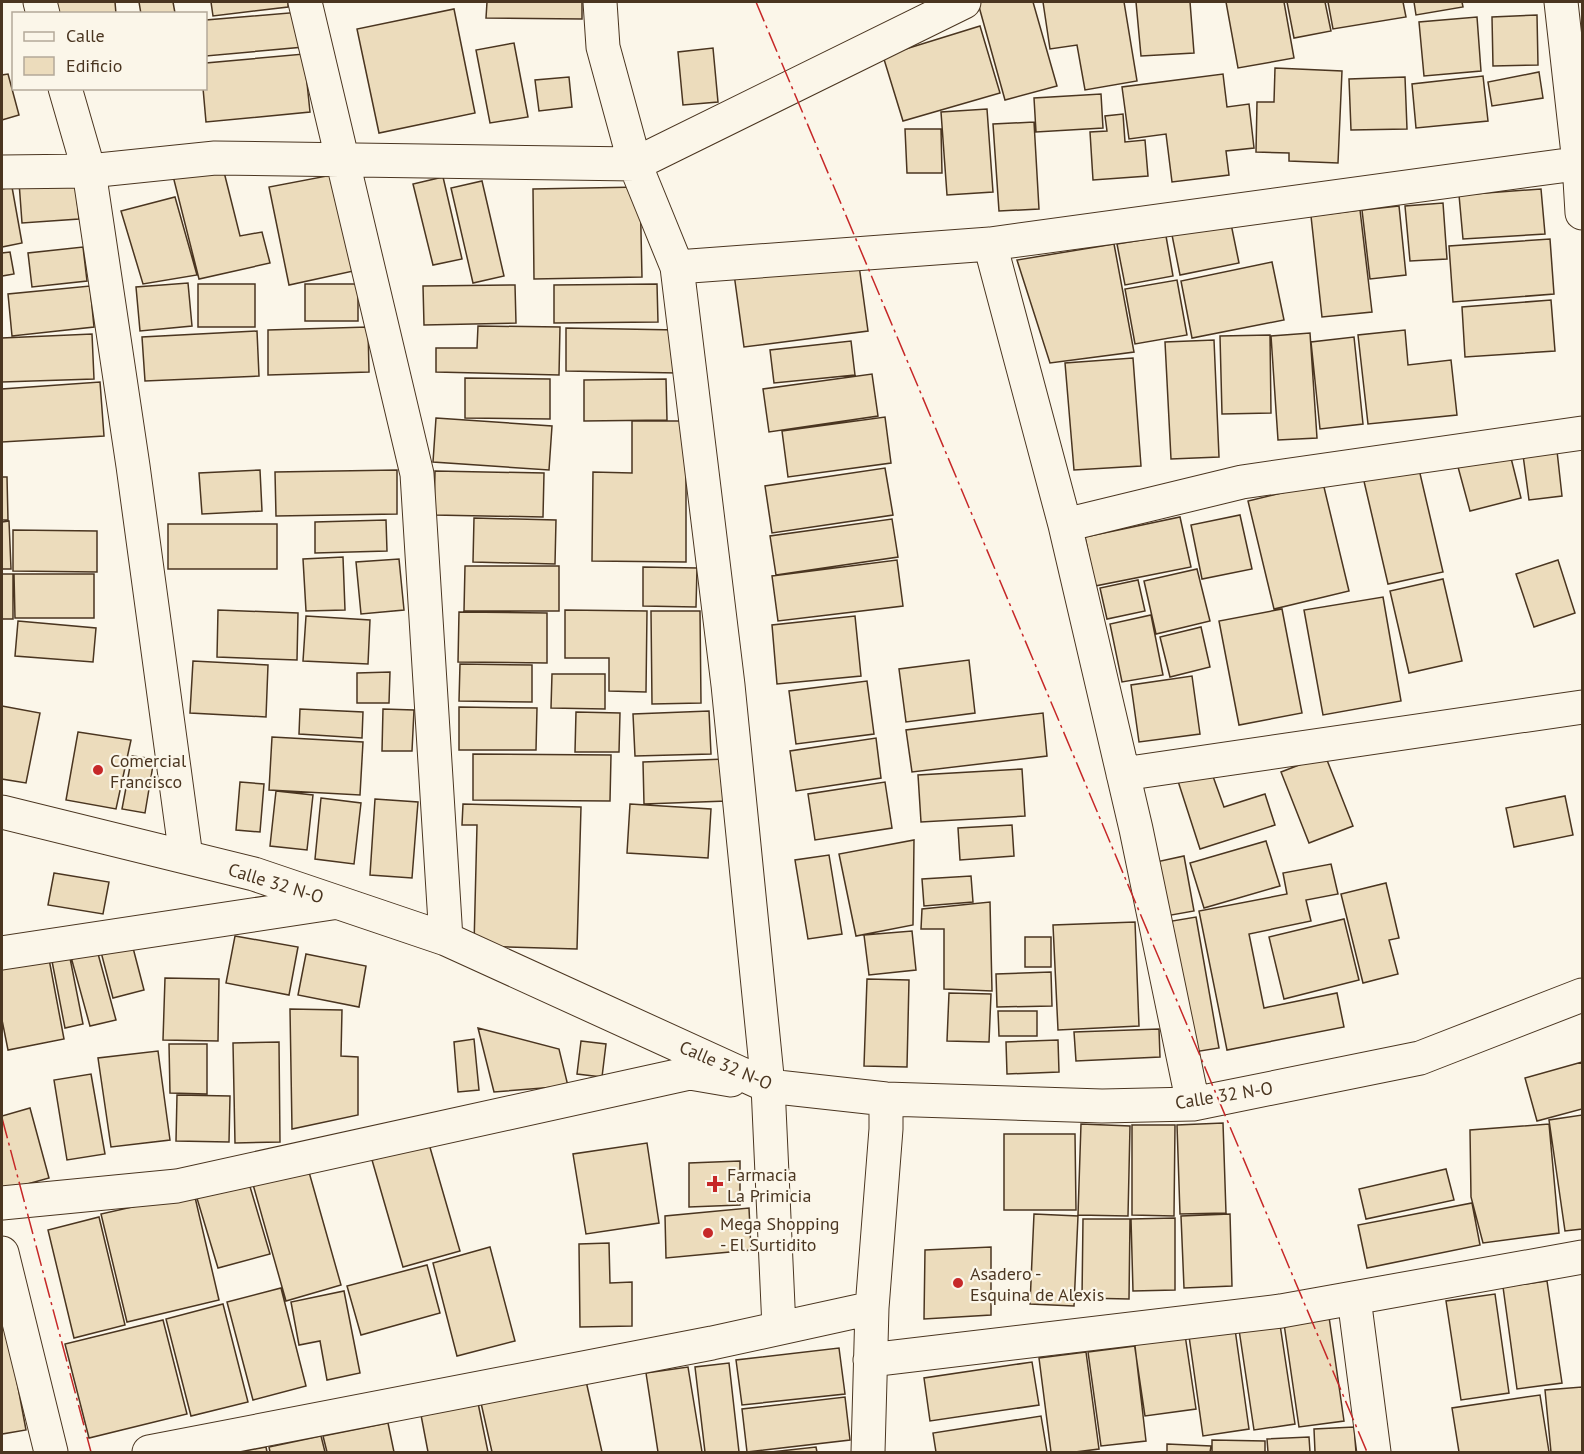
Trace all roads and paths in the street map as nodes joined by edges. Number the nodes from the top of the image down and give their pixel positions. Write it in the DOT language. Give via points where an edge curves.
graph roads {
  1 [pos="305,2"];
  2 [pos="600,2"];
  3 [pos="964,2"];
  4 [pos="1561,2"];
  5 [pos="66,90"];
  6 [pos="342,160"];
  7 [pos="1581,163"];
  8 [pos="635,164"];
  9 [pos="89,171"];
  10 [pos="2,172"];
  11 [pos="1582,213"];
  12 [pos="990,244"];
  13 [pos="677,267"];
  14 [pos="1582,433"];
  15 [pos="1065,525"];
  16 [pos="1582,707"];
  17 [pos="1123,774"];
  18 [pos="2,812"];
  19 [pos="186,857"];
  20 [pos="337,902"];
  21 [pos="446,939"];
  22 [pos="2,953"];
  23 [pos="1582,995"];
  24 [pos="768,1086"];
  25 [pos="886,1099"];
  26 [pos="1192,1104"];
  27 [pos="2,1203"];
  28 [pos="2,1253"];
  29 [pos="1582,1257"];
  30 [pos="1354,1298"];
  31 [pos="872,1308"];
  32 [pos="779,1328"];
  33 [pos="870,1360"];
  34 [pos="51,1452"];
  35 [pos="149,1452"];
  36 [pos="868,1452"];
  37 [pos="1374,1452"];
  1 -- 6 [label="street"];
  2 -- 8 [label="street" via="603,47"];
  3 -- 8 [label="street"];
  4 -- 7 [label="street"];
  5 -- 9 [label="street"];
  6 -- 8 [label="street"];
  6 -- 9 [label="street" via="215,158"];
  6 -- 21 [label="street" via="417,474"];
  7 -- 11 [label="street"];
  7 -- 12 [label="street"];
  8 -- 13 [label="street"];
  9 -- 10 [label="street"];
  9 -- 19 [label="street"];
  12 -- 13 [label="street"];
  12 -- 15 [label="street"];
  13 -- 24 [label="street" via="728,684"];
  14 -- 15 [label="street" via="1242,482"];
  15 -- 17 [label="street"];
  16 -- 17 [label="street"];
  17 -- 26 [label="street"];
  18 -- 19 [label="street, Calle 32 N-O"];
  19 -- 20 [label="street, Calle 32 N-O" via="254,874"];
  20 -- 21 [label="street, Calle 32 N-O"];
  20 -- 22 [label="street"];
  21 -- 24 [label="street, Calle 32 N-O"];
  23 -- 26 [label="street, Calle 32 N-O" via="1420,1058"];
  24 -- 25 [label="street, Calle 32 N-O"];
  24 -- 27 [label="street" via="690,1073 177,1186"];
  24 -- 32 [label="street"];
  25 -- 26 [label="street, Calle 32 N-O" via="1102,1106"];
  25 -- 31 [label="street"];
  28 -- 34 [label="street"];
  29 -- 30 [label="street"];
  30 -- 33 [label="street" via="1281,1311"];
  30 -- 37 [label="street"];
  31 -- 32 [label="street"];
  31 -- 33 [label="street"];
  32 -- 35 [label="street"];
  33 -- 36 [label="street"];
}
